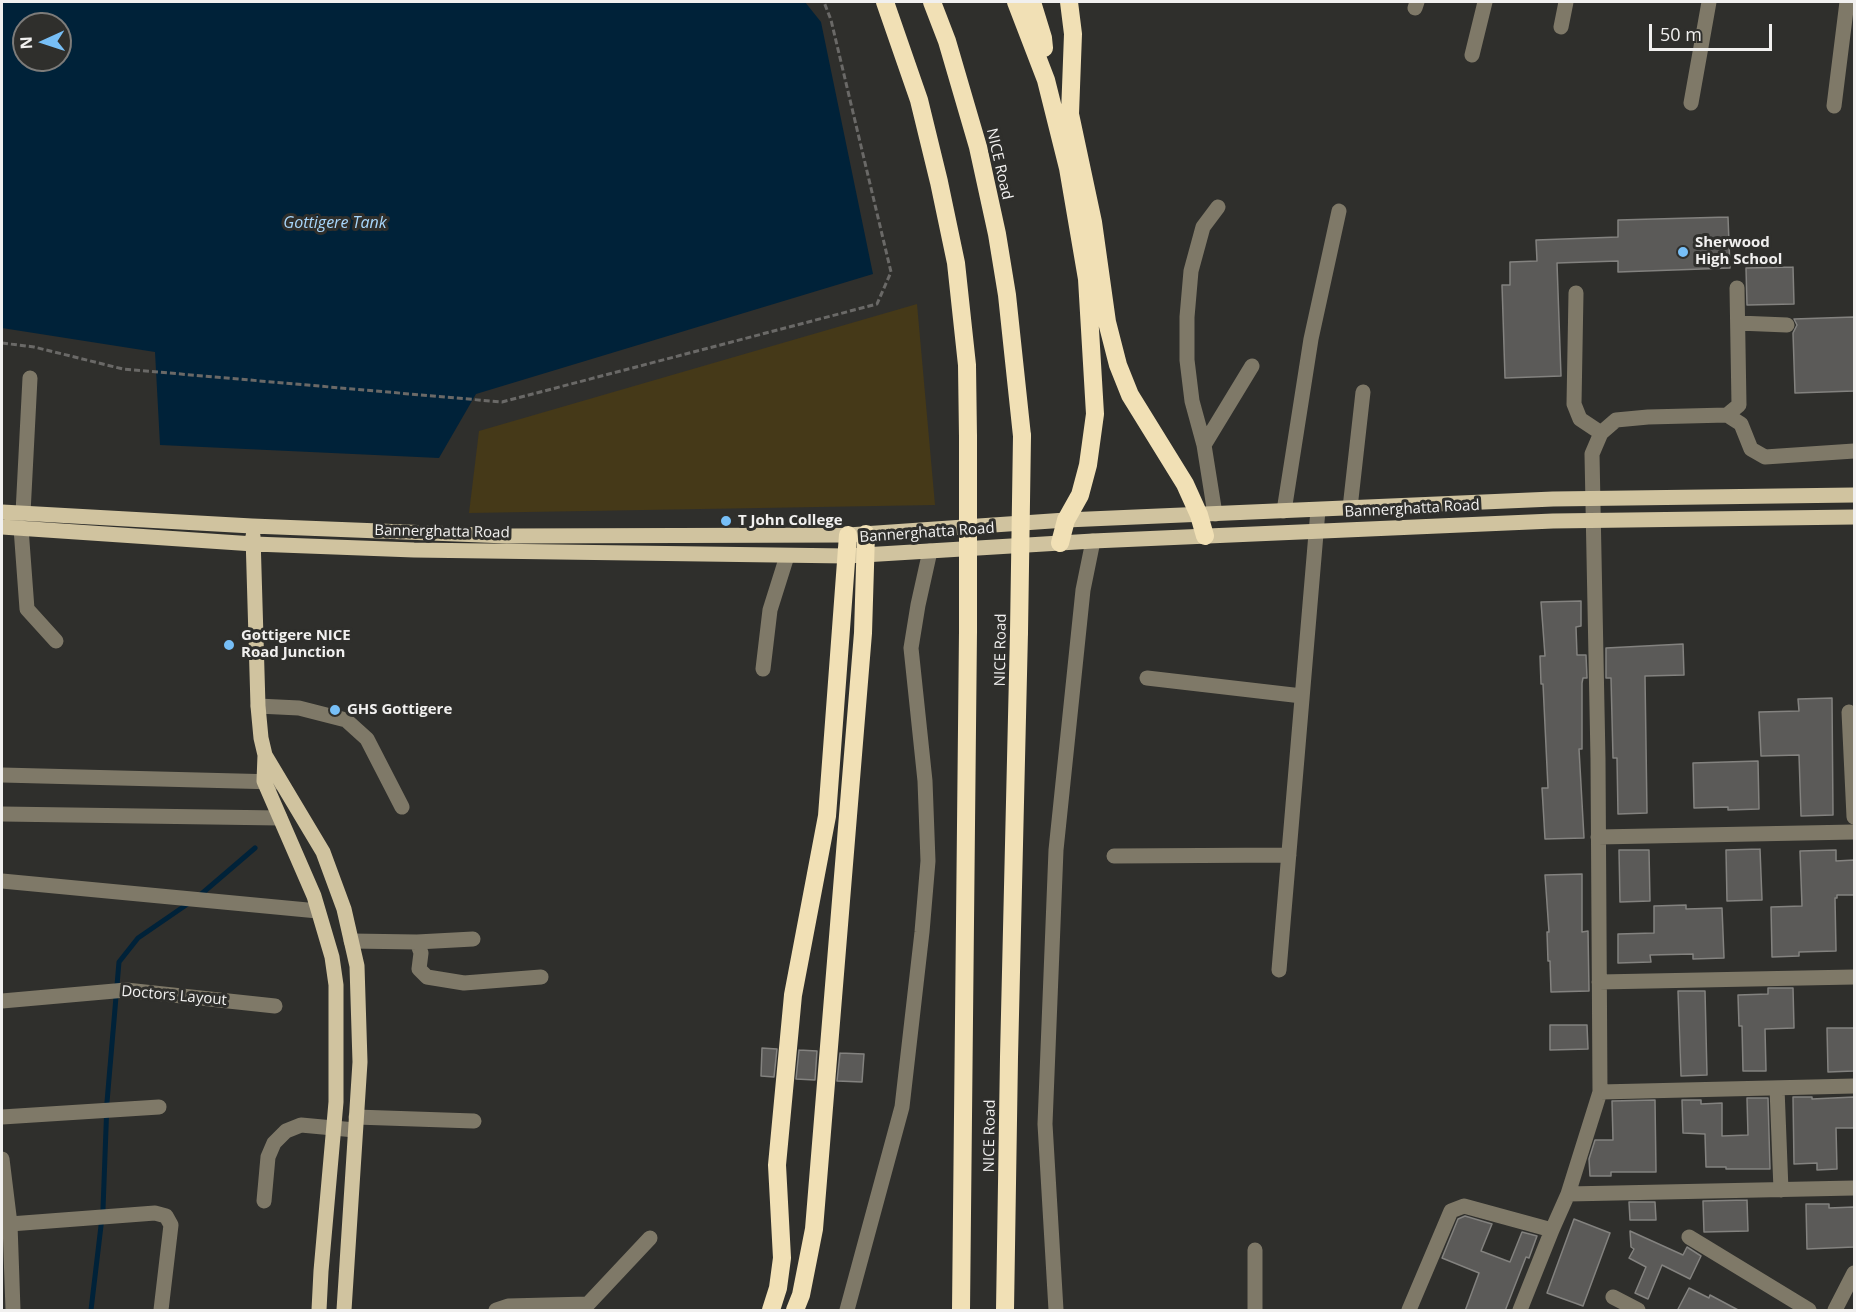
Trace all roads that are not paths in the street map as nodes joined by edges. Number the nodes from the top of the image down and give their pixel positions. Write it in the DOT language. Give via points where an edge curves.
graph roads {
  1 [pos="885,2"];
  2 [pos="932,2"];
  3 [pos="1017,2"];
  4 [pos="1032,2"];
  5 [pos="1069,2"];
  6 [pos="1485,2"];
  7 [pos="1566,2"];
  8 [pos="1709,2"];
  9 [pos="1847,2"];
  10 [pos="1561,27"];
  11 [pos="1472,55"];
  12 [pos="1046,80"];
  13 [pos="1690,103"];
  14 [pos="1834,106"];
  15 [pos="1063,116"];
  16 [pos="1218,207"];
  17 [pos="1340,211"];
  18 [pos="1737,288"];
  19 [pos="1576,293"];
  20 [pos="1738,323"];
  21 [pos="1787,325"];
  22 [pos="1252,366"];
  23 [pos="30,378"];
  24 [pos="1363,392"];
  25 [pos="1727,415"];
  26 [pos="1600,433"];
  27 [pos="1204,446"];
  28 [pos="1854,451"];
  29 [pos="1854,495"];
  30 [pos="1592,498"];
  31 [pos="1350,508"];
  32 [pos="1318,510"];
  33 [pos="2,512"];
  34 [pos="1284,512"];
  35 [pos="1207,514"];
  36 [pos="1854,517"];
  37 [pos="1066,520"];
  38 [pos="1592,520"];
  39 [pos="22,521"];
  40 [pos="252,526"];
  41 [pos="2,527"];
  42 [pos="1316,532"];
  43 [pos="857,534"];
  44 [pos="1205,536"];
  45 [pos="1093,541"];
  46 [pos="1060,543"];
  47 [pos="254,544"];
  48 [pos="930,551"];
  49 [pos="787,556"];
  50 [pos="847,556"];
  51 [pos="866,556"];
  52 [pos="56,642"];
  53 [pos="763,669"];
  54 [pos="1147,678"];
  55 [pos="1302,696"];
  56 [pos="258,706"];
  57 [pos="1849,712"];
  58 [pos="265,756"];
  59 [pos="2,775"];
  60 [pos="264,780"];
  61 [pos="283,783"];
  62 [pos="402,807"];
  63 [pos="2,814"];
  64 [pos="1854,817"];
  65 [pos="280,818"];
  66 [pos="1854,832"];
  67 [pos="1598,837"];
  68 [pos="1289,855"];
  69 [pos="1114,856"];
  70 [pos="2,881"];
  71 [pos="318,910"];
  72 [pos="473,939"];
  73 [pos="351,941"];
  74 [pos="417,942"];
  75 [pos="1279,970"];
  76 [pos="541,976"];
  77 [pos="1854,977"];
  78 [pos="1599,982"];
  79 [pos="2,1001"];
  80 [pos="275,1006"];
  81 [pos="1854,1086"];
  82 [pos="1777,1088"];
  83 [pos="1600,1092"];
  84 [pos="159,1107"];
  85 [pos="2,1117"];
  86 [pos="474,1121"];
  87 [pos="356,1123"];
  88 [pos="333,1129"];
  89 [pos="2,1164"];
  90 [pos="1854,1188"];
  91 [pos="1781,1190"];
  92 [pos="1568,1194"];
  93 [pos="264,1201"];
  94 [pos="10,1224"];
  95 [pos="1552,1230"];
  96 [pos="650,1238"];
  97 [pos="1689,1238"];
  98 [pos="1255,1250"];
  99 [pos="1854,1273"];
  100 [pos="1613,1297"];
  101 [pos="13,1311"];
  102 [pos="161,1311"];
  103 [pos="319,1311"];
  104 [pos="344,1311"];
  105 [pos="496,1311"];
  106 [pos="771,1311"];
  107 [pos="795,1311"];
  108 [pos="847,1311"];
  109 [pos="961,1311"];
  110 [pos="1005,1311"];
  111 [pos="1056,1311"];
  112 [pos="1255,1311"];
  113 [pos="1409,1311"];
  114 [pos="1520,1311"];
  115 [pos="1638,1311"];
  116 [pos="1809,1311"];
  117 [pos="1835,1311"];
  1 -- 109 [label="highway, NICE Road, bridge" via="919,100 939,182 956,263 967,365"];
  2 -- 110 [label="highway, NICE Road, bridge" via="978,147 997,234 1022,436"];
  3 -- 12 [label="highway"];
  4 -- 12 [label="highway" via="1043,38"];
  5 -- 15 [label="highway" via="1073,34"];
  6 -- 11 [label="street"];
  7 -- 10 [label="street"];
  8 -- 13 [label="street"];
  9 -- 14 [label="street"];
  12 -- 15 [label="highway"];
  15 -- 35 [label="highway" via="1091,210 1107,322 1118,365 1130,395"];
  15 -- 37 [label="highway" via="1087,279 1095,414 1080,495"];
  16 -- 27 [label="street" via="1203,226 1191,271 1187,317 1192,401"];
  17 -- 34 [label="street" via="1311,339"];
  18 -- 20 [label="street"];
  19 -- 26 [label="street" via="1574,404 1580,419"];
  20 -- 21 [label="street"];
  20 -- 25 [label="street" via="1739,405"];
  22 -- 27 [label="street"];
  23 -- 39 [label="street"];
  24 -- 31 [label="street"];
  25 -- 26 [label="street" via="1616,420"];
  25 -- 28 [label="street" via="1741,424 1752,449 1765,457"];
  26 -- 30 [label="street" via="1592,454"];
  27 -- 35 [label="street"];
  29 -- 30 [label="main road, Bannerghatta Road"];
  30 -- 31 [label="main road, Bannerghatta Road"];
  30 -- 38 [label="street"];
  31 -- 32 [label="main road, Bannerghatta Road"];
  32 -- 34 [label="main road, Bannerghatta Road"];
  32 -- 42 [label="street"];
  33 -- 39 [label="main road, Bannerghatta Road"];
  34 -- 35 [label="main road, Bannerghatta Road"];
  35 -- 37 [label="main road, Bannerghatta Road"];
  35 -- 44 [label="highway"];
  36 -- 38 [label="main road, Bannerghatta Road"];
  37 -- 43 [label="main road, Bannerghatta Road"];
  37 -- 46 [label="highway"];
  38 -- 42 [label="main road, Bannerghatta Road"];
  38 -- 67 [label="street"];
  39 -- 40 [label="main road, Bannerghatta Road"];
  39 -- 41 [label="main road, Bannerghatta Road"];
  39 -- 47 [label="main road, Bannerghatta Road"];
  39 -- 52 [label="street" via="27,609"];
  40 -- 43 [label="main road, Bannerghatta Road" via="507,536"];
  40 -- 47 [label="main road"];
  42 -- 44 [label="main road, Bannerghatta Road"];
  42 -- 55 [label="street"];
  43 -- 50 [label="highway"];
  43 -- 51 [label="highway"];
  44 -- 45 [label="main road, Bannerghatta Road"];
  45 -- 46 [label="main road, Bannerghatta Road"];
  45 -- 111 [label="street" via="1083,590 1056,850 1045,1124"];
  46 -- 48 [label="main road, Bannerghatta Road"];
  47 -- 49 [label="main road, Bannerghatta Road"];
  47 -- 56 [label="main road"];
  48 -- 51 [label="main road, Bannerghatta Road"];
  48 -- 108 [label="street" via="911,648 925,781 928,861 914,1002 902,1107"];
  49 -- 50 [label="main road, Bannerghatta Road"];
  49 -- 53 [label="street" via="770,610"];
  50 -- 51 [label="main road, Bannerghatta Road"];
  50 -- 106 [label="highway" via="827,816 793,995 777,1165 782,1258"];
  51 -- 107 [label="highway" via="814,1229"];
  54 -- 55 [label="street"];
  55 -- 68 [label="street"];
  56 -- 58 [label="main road"];
  56 -- 62 [label="street" via="299,708 346,720 367,739"];
  57 -- 64 [label="street"];
  58 -- 60 [label="main road"];
  58 -- 61 [label="main road"];
  59 -- 60 [label="street"];
  60 -- 61 [label="street"];
  60 -- 65 [label="main road"];
  61 -- 73 [label="main road" via="323,852"];
  63 -- 65 [label="street"];
  65 -- 71 [label="main road"];
  66 -- 67 [label="street"];
  67 -- 78 [label="street"];
  68 -- 69 [label="street"];
  68 -- 75 [label="street"];
  70 -- 71 [label="street"];
  71 -- 88 [label="main road" via="336,985"];
  72 -- 74 [label="street"];
  73 -- 74 [label="street"];
  73 -- 87 [label="main road" via="358,977 360,1062"];
  74 -- 76 [label="street" via="421,953 419,969 427,977 464,983"];
  77 -- 78 [label="street"];
  78 -- 83 [label="street"];
  79 -- 80 [label="street, Doctors Layout" via="116,991"];
  81 -- 82 [label="street"];
  82 -- 83 [label="street"];
  82 -- 91 [label="street"];
  83 -- 92 [label="street"];
  84 -- 85 [label="street"];
  86 -- 87 [label="street"];
  87 -- 88 [label="street"];
  87 -- 104 [label="main road"];
  88 -- 93 [label="street" via="301,1125 286,1131 274,1143 268,1157"];
  88 -- 103 [label="main road"];
  89 -- 94 [label="street"];
  90 -- 91 [label="street"];
  91 -- 92 [label="street"];
  92 -- 95 [label="street"];
  94 -- 101 [label="street"];
  94 -- 102 [label="street" via="155,1213 166,1216 171,1225"];
  95 -- 113 [label="street" via="1464,1206 1451,1211"];
  95 -- 114 [label="street"];
  96 -- 105 [label="street" via="588,1304 508,1306"];
  97 -- 116 [label="street"];
  98 -- 112 [label="street"];
  99 -- 117 [label="street"];
  100 -- 115 [label="street"];
}
